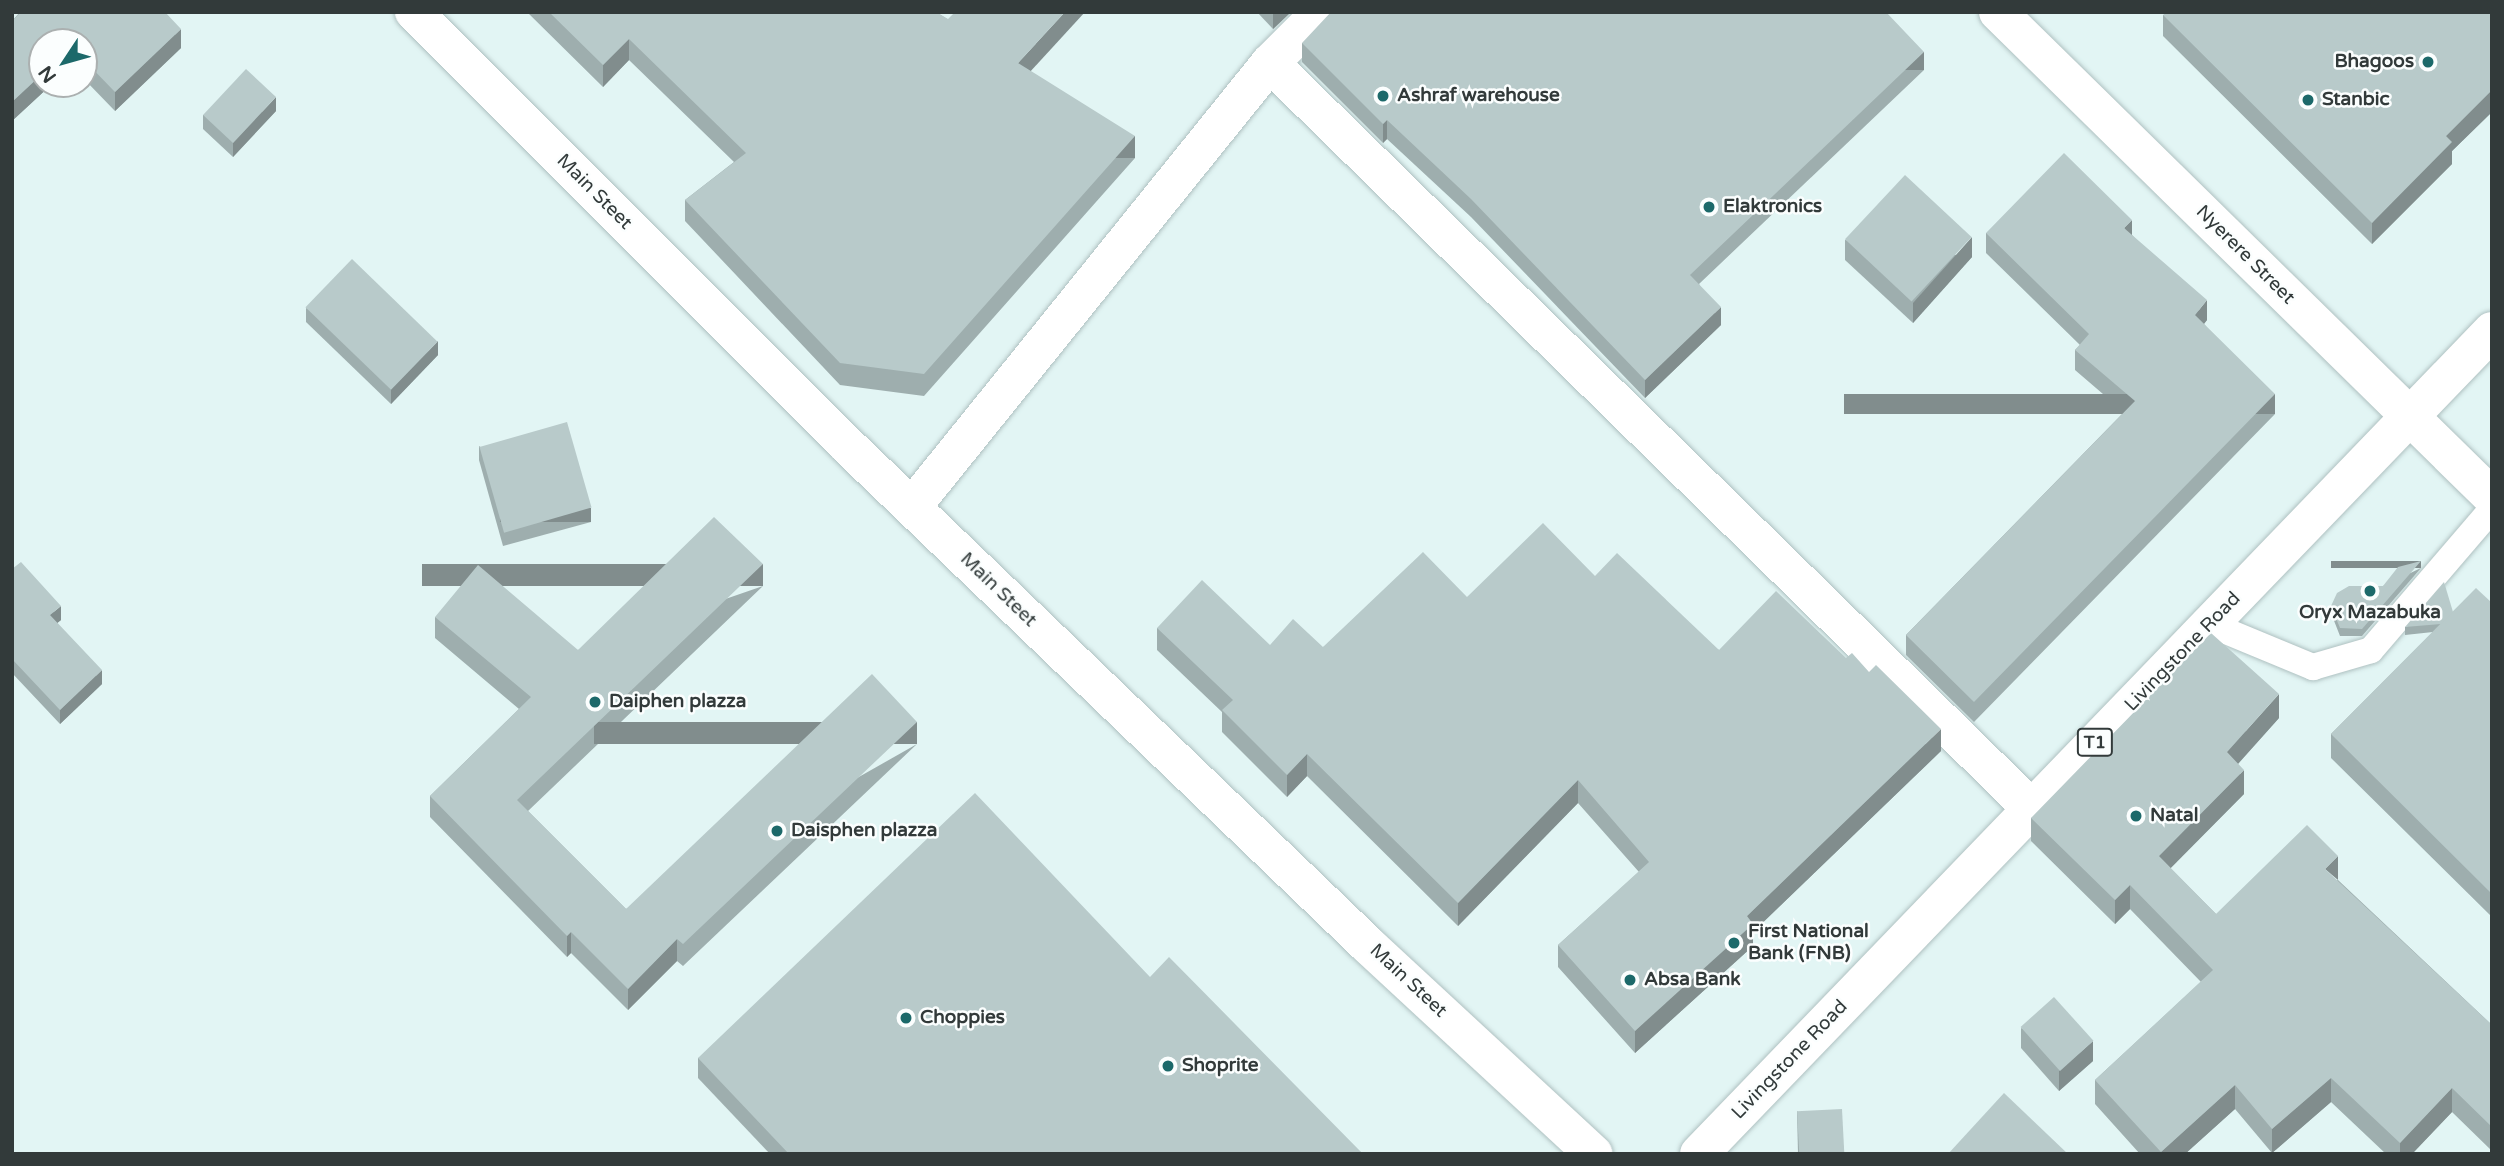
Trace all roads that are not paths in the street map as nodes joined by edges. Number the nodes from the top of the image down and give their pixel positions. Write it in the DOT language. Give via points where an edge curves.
graph roads {
  1 [pos="414,12"];
  2 [pos="1321,12"];
  3 [pos="1998,12"];
  4 [pos="1270,63"];
  5 [pos="2492,331"];
  6 [pos="2409,416"];
  7 [pos="2492,497"];
  8 [pos="912,507"];
  9 [pos="2492,509"];
  10 [pos="2209,624"];
  11 [pos="2032,809"];
  12 [pos="1594,1154"];
  13 [pos="1699,1154"];
  1 -- 8 [label="main road, Main Steet"];
  2 -- 4 [label="main road"];
  3 -- 6 [label="main road, Nyerere Street"];
  4 -- 8 [label="main road"];
  4 -- 11 [label="main road"];
  5 -- 6 [label="main road, Livingstone Road / T1"];
  6 -- 7 [label="main road, Nyerere Street"];
  6 -- 10 [label="main road, Livingstone Road / T1"];
  8 -- 12 [label="main road, Main Steet" via="1369,946"];
  9 -- 10 [label="lane" via="2371,650 2313,667"];
  10 -- 11 [label="main road, Livingstone Road / T1"];
  11 -- 13 [label="main road, Livingstone Road / T1"];
}
